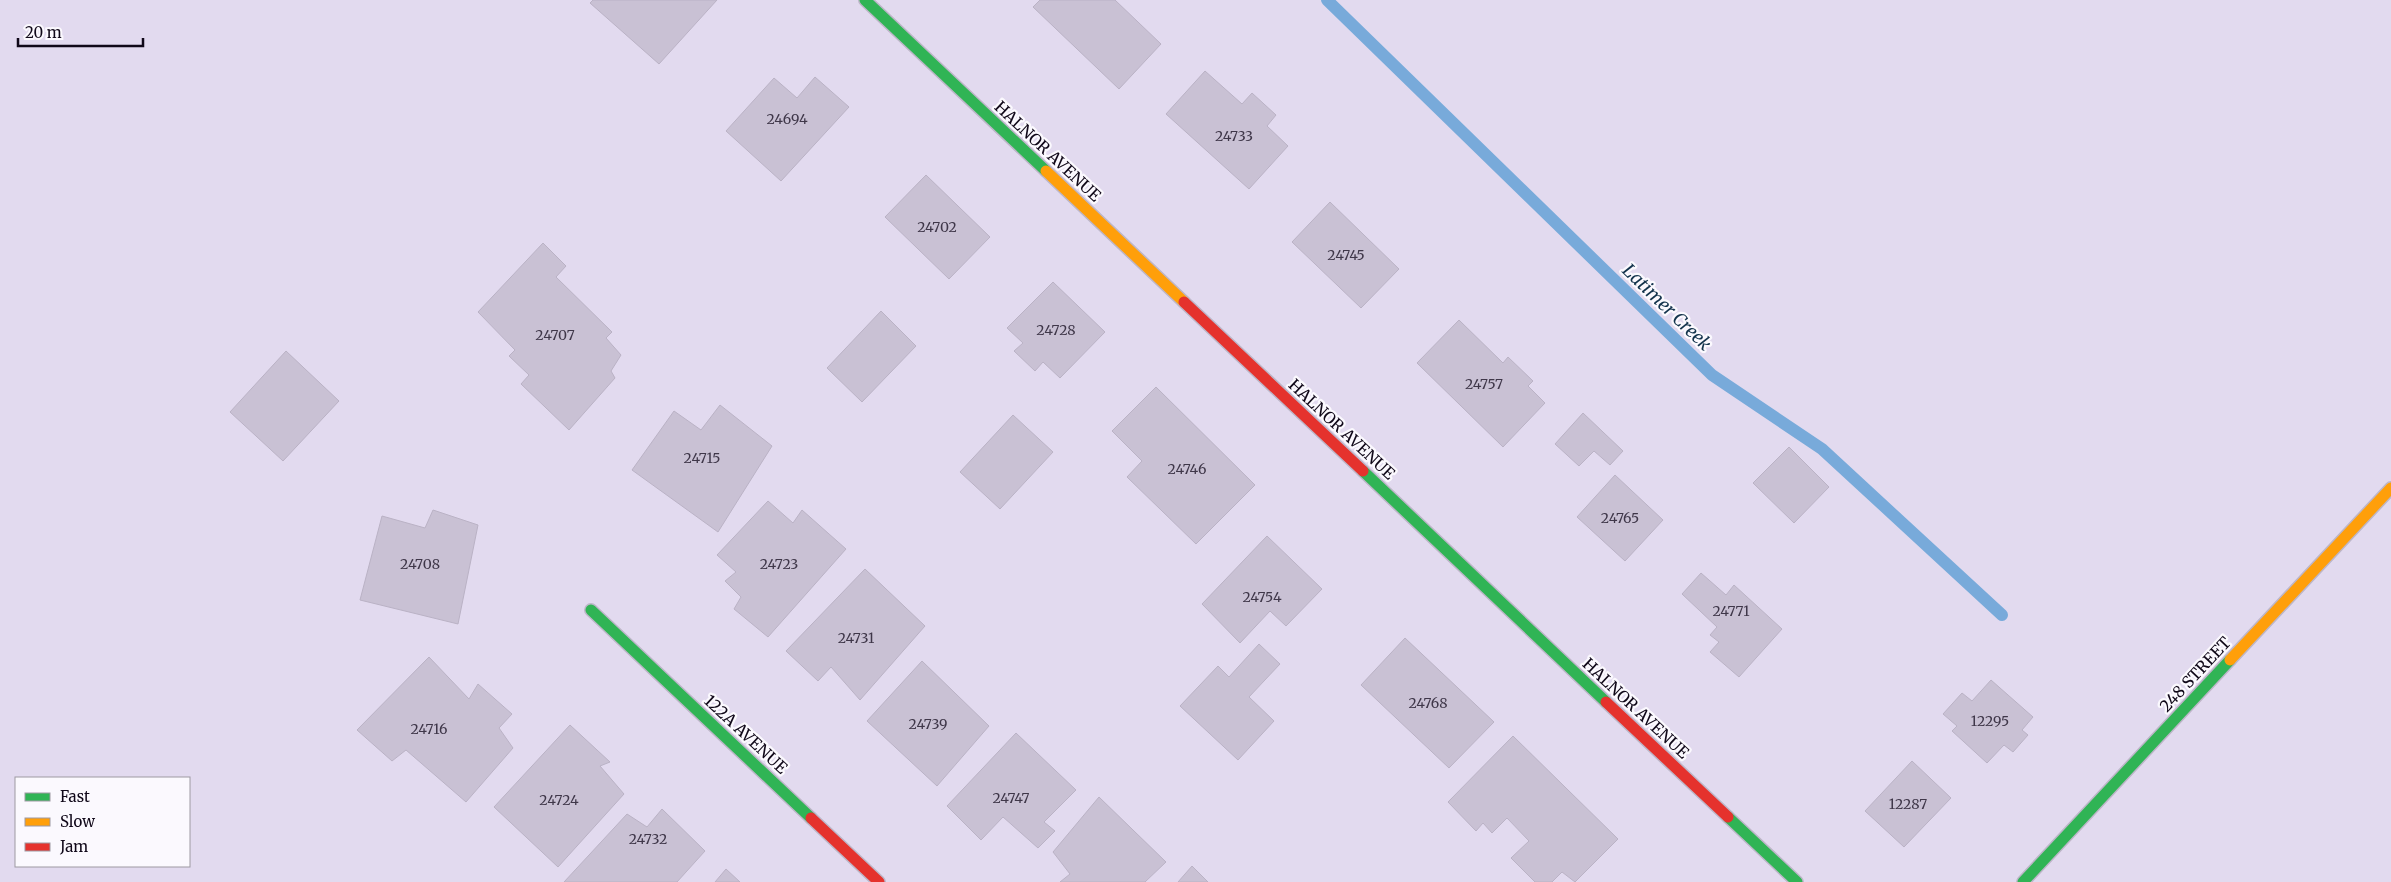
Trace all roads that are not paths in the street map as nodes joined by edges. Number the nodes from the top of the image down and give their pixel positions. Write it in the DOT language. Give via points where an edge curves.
graph roads {
  1 [pos="865,0"];
  2 [pos="2391,488"];
  3 [pos="591,610"];
  4 [pos="879,882"];
  5 [pos="1797,882"];
  6 [pos="2023,882"];
  1 -- 5 [label="street, HALNOR AVENUE"];
  2 -- 6 [label="street, 248 STREET"];
  3 -- 4 [label="street, 122A AVENUE"];
}
